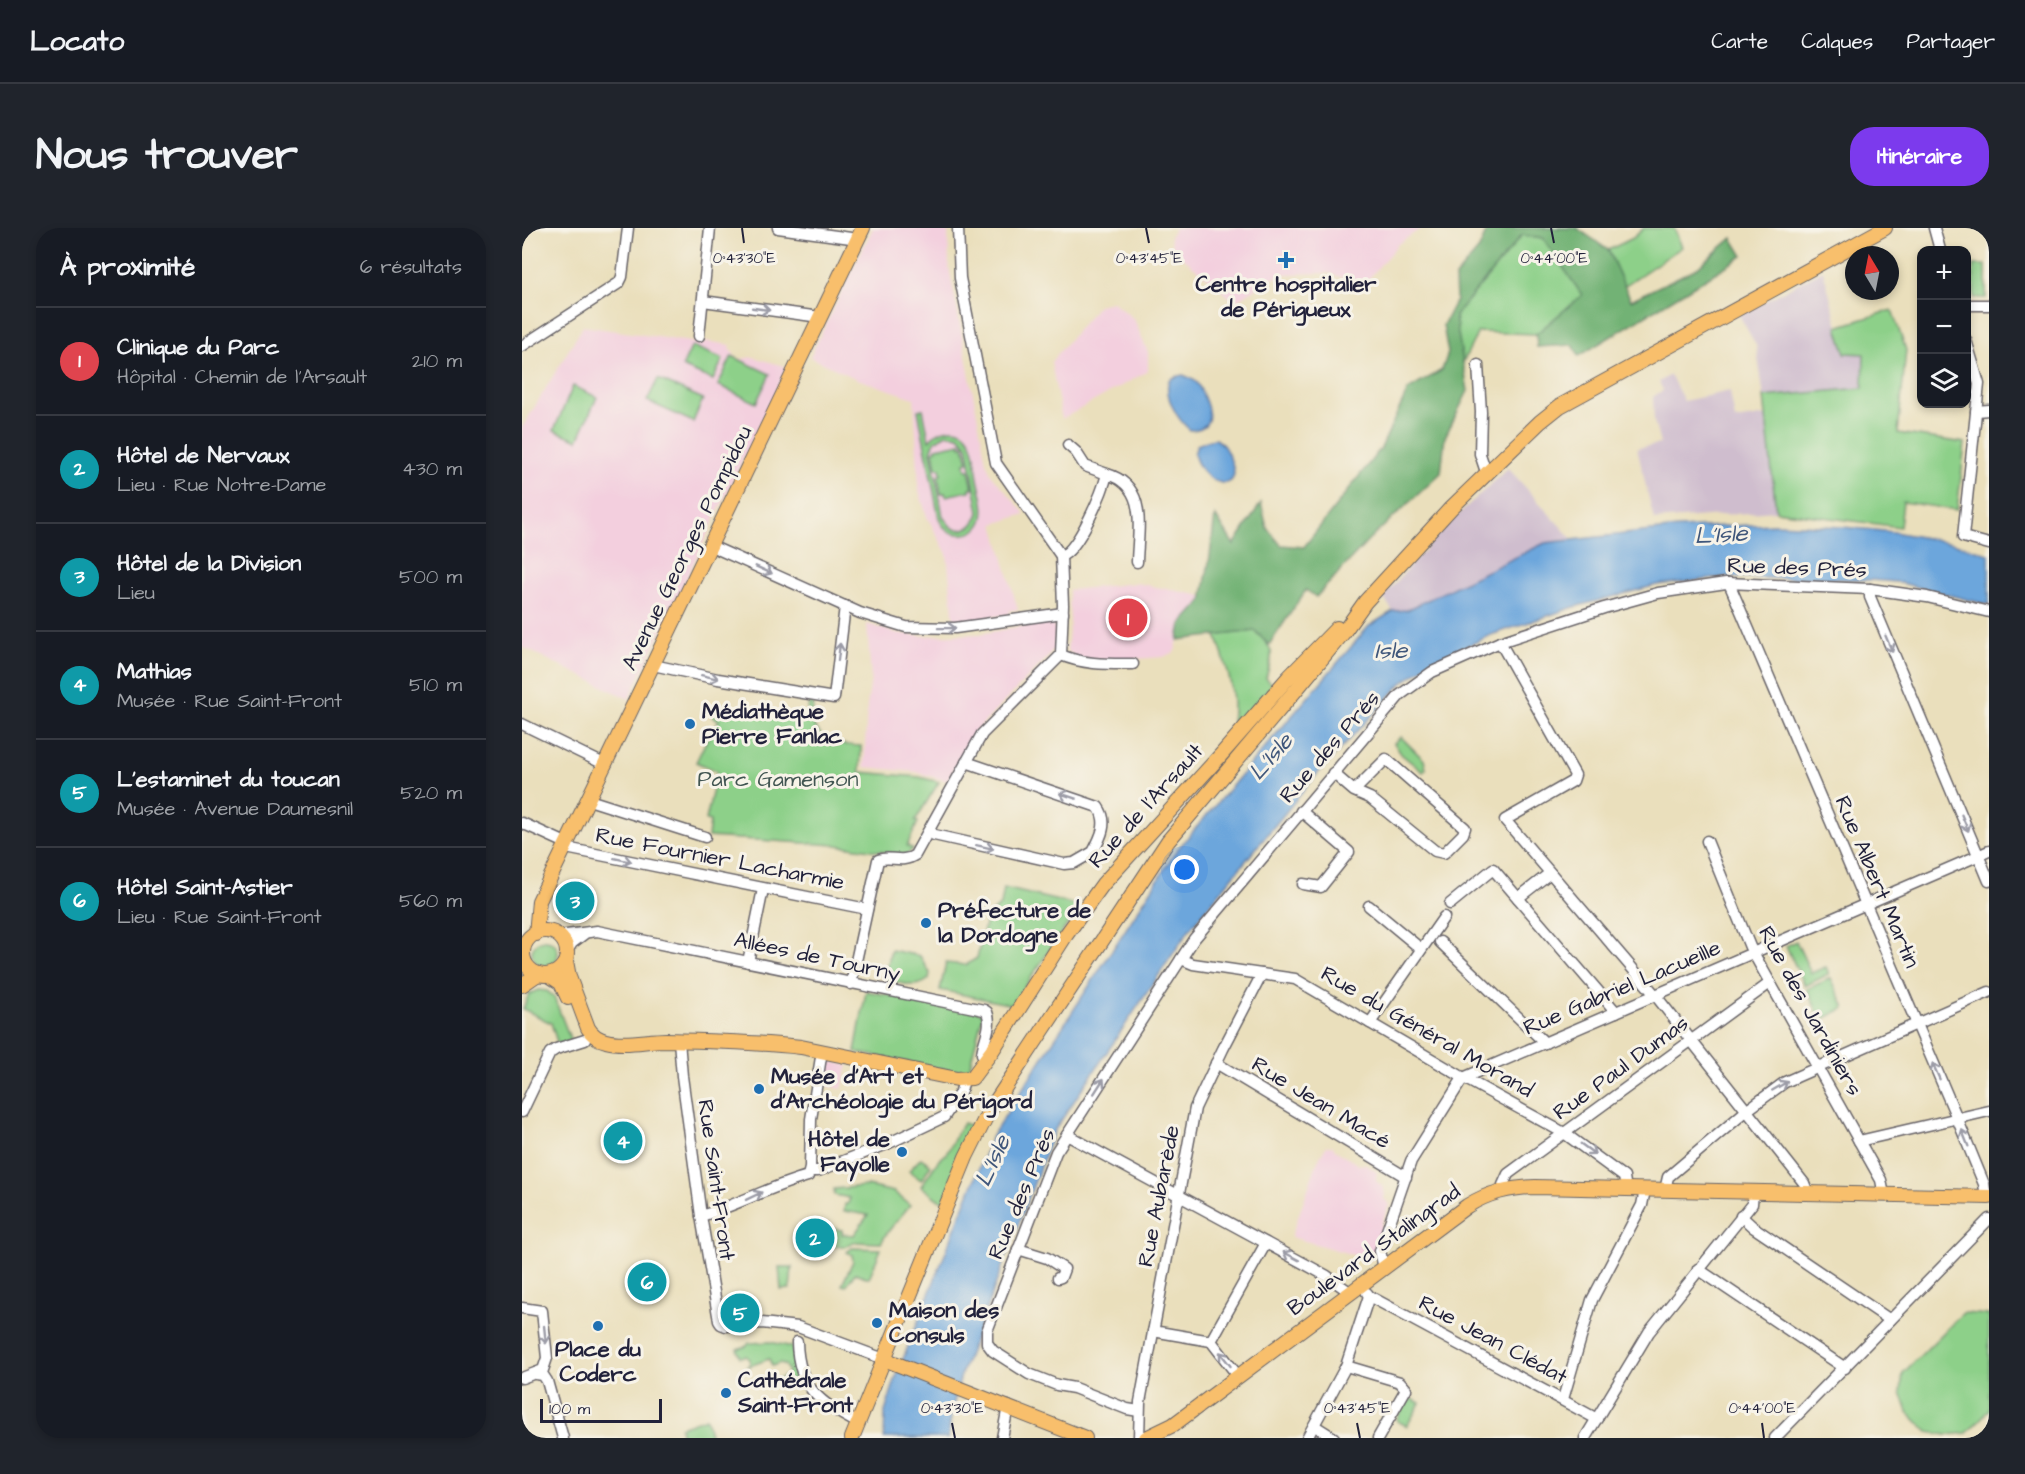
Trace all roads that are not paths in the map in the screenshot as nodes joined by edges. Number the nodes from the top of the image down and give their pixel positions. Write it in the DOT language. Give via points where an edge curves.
graph roads {
  1 [pos="628,228"];
  2 [pos="710,228"];
  3 [pos="778,228"];
  4 [pos="958,228"];
  5 [pos="1885,228"];
  6 [pos="1934,228"];
  7 [pos="861,233"];
  8 [pos="1939,246"];
  9 [pos="703,302"];
  10 [pos="1971,305"];
  11 [pos="1989,305"];
  12 [pos="820,317"];
  13 [pos="699,336"];
  14 [pos="522,346"];
  15 [pos="1970,354"];
  16 [pos="1478,365"];
  17 [pos="1989,410"];
  18 [pos="1976,411"];
  19 [pos="1068,446"];
  20 [pos="1107,474"];
  21 [pos="1487,475"];
  22 [pos="1989,544"];
  23 [pos="711,546"];
  24 [pos="1061,556"];
  25 [pos="1137,562"];
  26 [pos="1729,583"];
  27 [pos="1870,589"];
  28 [pos="1365,602"];
  29 [pos="845,606"];
  30 [pos="1989,612"];
  31 [pos="1063,613"];
  32 [pos="1500,642"];
  33 [pos="1061,655"];
  34 [pos="1134,664"];
  35 [pos="653,665"];
  36 [pos="1296,676"];
  37 [pos="522,724"];
  38 [pos="966,762"];
  39 [pos="606,765"];
  40 [pos="1333,773"];
  41 [pos="1354,791"];
  42 [pos="589,800"];
  43 [pos="1301,811"];
  44 [pos="522,823"];
  45 [pos="928,832"];
  46 [pos="705,837"];
  47 [pos="1707,841"];
  48 [pos="567,846"];
  49 [pos="1989,851"];
  50 [pos="1978,856"];
  51 [pos="1550,873"];
  52 [pos="1989,881"];
  53 [pos="1303,884"];
  54 [pos="548,886"];
  55 [pos="763,889"];
  56 [pos="1518,898"];
  57 [pos="1450,904"];
  58 [pos="1865,904"];
  59 [pos="1369,906"];
  60 [pos="867,909"];
  61 [pos="1444,917"];
  62 [pos="589,932"];
  63 [pos="555,935"];
  64 [pos="1440,942"];
  65 [pos="1421,950"];
  66 [pos="526,951"];
  67 [pos="1754,952"];
  68 [pos="566,956"];
  69 [pos="1181,959"];
  70 [pos="748,962"];
  71 [pos="543,974"];
  72 [pos="1262,974"];
  73 [pos="1770,983"];
  74 [pos="851,984"];
  75 [pos="522,985"];
  76 [pos="1989,992"];
  77 [pos="1654,995"];
  78 [pos="1616,1012"];
  79 [pos="1370,1023"];
  80 [pos="1915,1024"];
  81 [pos="585,1040"];
  82 [pos="675,1040"];
  83 [pos="1690,1041"];
  84 [pos="1545,1043"];
  85 [pos="822,1051"];
  86 [pos="986,1060"];
  87 [pos="1216,1063"];
  88 [pos="1817,1067"];
  89 [pos="1464,1078"];
  90 [pos="964,1080"];
  91 [pos="1746,1111"];
  92 [pos="1989,1111"];
  93 [pos="522,1112"];
  94 [pos="1957,1119"];
  95 [pos="1564,1133"];
  96 [pos="1067,1135"];
  97 [pos="1859,1141"];
  98 [pos="809,1173"];
  99 [pos="1406,1176"];
  100 [pos="1626,1189"];
  101 [pos="1503,1190"];
  102 [pos="1645,1190"];
  103 [pos="1665,1190"];
  104 [pos="1754,1192"];
  105 [pos="1808,1193"];
  106 [pos="1178,1195"];
  107 [pos="1884,1195"];
  108 [pos="1988,1197"];
  109 [pos="701,1216"];
  110 [pos="1741,1216"];
  111 [pos="1989,1219"];
  112 [pos="1266,1243"];
  113 [pos="1018,1249"];
  114 [pos="1384,1268"];
  115 [pos="1698,1269"];
  116 [pos="1058,1278"];
  117 [pos="1361,1291"];
  118 [pos="522,1308"];
  119 [pos="1890,1320"];
  120 [pos="1153,1330"];
  121 [pos="1211,1341"];
  122 [pos="797,1342"];
  123 [pos="889,1361"];
  124 [pos="1346,1366"];
  125 [pos="1845,1368"];
  126 [pos="536,1374"];
  127 [pos="1238,1376"];
  128 [pos="522,1378"];
  129 [pos="1563,1399"];
  130 [pos="1008,1406"];
  131 [pos="1139,1411"];
  132 [pos="1597,1419"];
  133 [pos="858,1423"];
  134 [pos="1315,1426"];
  135 [pos="1152,1436"];
  136 [pos="563,1438"];
  137 [pos="852,1438"];
  138 [pos="1002,1438"];
  139 [pos="1085,1438"];
  140 [pos="1139,1438"];
  141 [pos="1307,1438"];
  142 [pos="1334,1438"];
  143 [pos="1378,1438"];
  144 [pos="1585,1438"];
  145 [pos="1775,1438"];
  1 -- 14 [label="street" via="619,283"];
  2 -- 9 [label="street"];
  3 -- 7 [label="street"];
  4 -- 24 [label="street" via="960,278 996,463"];
  5 -- 21 [label="main road" via="1560,406"];
  6 -- 8 [label="street"];
  7 -- 12 [label="main road, Avenue Georges Pompidou"];
  9 -- 12 [label="street, one-way"];
  9 -- 13 [label="street"];
  10 -- 11 [label="street"];
  12 -- 23 [label="main road, Avenue Georges Pompidou"];
  15 -- 18 [label="street" via="1979,384"];
  16 -- 21 [label="street" via="1480,454"];
  17 -- 18 [label="street"];
  18 -- 22 [label="street" via="1963,537"];
  19 -- 20 [label="street" via="1085,466"];
  20 -- 24 [label="street" via="1104,488 1074,546"];
  20 -- 25 [label="street" via="1124,481 1133,494 1138,519"];
  21 -- 28 [label="main road" via="1451,508"];
  23 -- 29 [label="street, one-way"];
  23 -- 35 [label="main road, Avenue Georges Pompidou"];
  24 -- 31 [label="street"];
  26 -- 27 [label="street, Rue des Prés"];
  26 -- 32 [label="street, Rue des Prés" via="1658,593"];
  26 -- 58 [label="street, Rue Albert Martin"];
  27 -- 30 [label="street, Rue des Prés"];
  27 -- 50 [label="street, one-way"];
  28 -- 36 [label="main road, Rue de l'Arsault"];
  28 -- 36 [label="main road" via="1314,669 1307,664"];
  29 -- 31 [label="street, one-way" via="888,623 922,628 955,628"];
  35 -- 29 [label="street, one-way" via="834,698"];
  31 -- 33 [label="street"];
  32 -- 40 [label="street, Rue des Prés" via="1431,672 1400,695"];
  32 -- 51 [label="street" via="1575,775 1573,781 1505,820"];
  33 -- 34 [label="street" via="1095,663"];
  33 -- 38 [label="street" via="982,734"];
  35 -- 39 [label="main road, Avenue Georges Pompidou"];
  36 -- 86 [label="main road, Rue de l'Arsault" via="1103,884"];
  36 -- 123 [label="main road" via="1168,841 988,1113 966,1157"];
  37 -- 39 [label="street"];
  38 -- 45 [label="street"];
  45 -- 38 [label="street, one-way" via="1064,864 1093,852 1099,842 1105,822 1098,807"];
  39 -- 42 [label="main road, Avenue Georges Pompidou"];
  40 -- 41 [label="street"];
  40 -- 43 [label="street, Rue des Prés"];
  41 -- 41 [label="street" via="1370,798 1435,851 1443,853 1463,834 1465,828 1386,759"];
  42 -- 46 [label="street"];
  42 -- 48 [label="main road, Avenue Georges Pompidou"];
  43 -- 53 [label="street" via="1349,852 1321,887"];
  43 -- 69 [label="street, Rue des Prés"];
  44 -- 48 [label="street, Rue Fournier Lacharmie"];
  45 -- 60 [label="street" via="910,858 878,860"];
  47 -- 67 [label="street, Rue des Jardiniers"];
  48 -- 54 [label="main road, Avenue Georges Pompidou"];
  48 -- 55 [label="street, Rue Fournier Lacharmie, one-way"];
  49 -- 50 [label="street, Rue Gabriel Lacueille"];
  50 -- 52 [label="street"];
  50 -- 58 [label="street, Rue Gabriel Lacueille"];
  51 -- 56 [label="street"];
  51 -- 77 [label="street"];
  54 -- 63 [label="main road, Avenue Georges Pompidou" via="544,910"];
  54 -- 66 [label="main road, Avenue Georges Pompidou" via="537,906"];
  55 -- 60 [label="street, Rue Fournier Lacharmie"];
  55 -- 70 [label="street"];
  56 -- 57 [label="street" via="1493,870"];
  56 -- 78 [label="street"];
  58 -- 67 [label="street, Rue Gabriel Lacueille"];
  58 -- 80 [label="street, Rue Albert Martin"];
  59 -- 65 [label="street"];
  60 -- 74 [label="street"];
  61 -- 65 [label="street"];
  62 -- 63 [label="street, Allées de Tourny" via="568,937"];
  62 -- 68 [label="street" via="576,940"];
  62 -- 70 [label="street, Allées de Tourny"];
  63 -- 66 [label="main road" via="543,932"];
  63 -- 68 [label="main road"];
  64 -- 84 [label="street"];
  65 -- 79 [label="street"];
  66 -- 71 [label="main road" via="530,969"];
  67 -- 73 [label="street, Rue des Jardiniers"];
  67 -- 77 [label="street, Rue Gabriel Lacueille"];
  68 -- 71 [label="main road" via="559,970"];
  68 -- 82 [label="main road" via="569,977 588,1028 598,1038 614,1042"];
  69 -- 72 [label="street, Rue du Général Morand"];
  96 -- 69 [label="street, Rue des Prés, one-way"];
  70 -- 74 [label="street, Allées de Tourny"];
  71 -- 75 [label="main road"];
  71 -- 81 [label="main road" via="562,985"];
  72 -- 79 [label="street, Rue du Général Morand" via="1295,979"];
  72 -- 87 [label="street, Rue Aubarède"];
  73 -- 83 [label="street, Rue Paul Dumas"];
  73 -- 88 [label="street, Rue des Jardiniers"];
  74 -- 86 [label="street, Allées de Tourny" via="987,1012 990,1025 982,1054"];
  76 -- 80 [label="street"];
  77 -- 78 [label="street, Rue Gabriel Lacueille"];
  77 -- 83 [label="street"];
  78 -- 84 [label="street, Rue Gabriel Lacueille"];
  79 -- 89 [label="street, Rue du Général Morand"];
  80 -- 88 [label="street"];
  94 -- 80 [label="street, Rue Albert Martin, one-way"];
  81 -- 82 [label="main road" via="607,1050"];
  81 -- 93 [label="street" via="550,1053"];
  82 -- 85 [label="main road"];
  82 -- 109 [label="street, Rue Saint-Front"];
  83 -- 91 [label="street"];
  83 -- 95 [label="street, Rue Paul Dumas"];
  84 -- 89 [label="street, Rue Gabriel Lacueille"];
  85 -- 90 [label="main road"];
  85 -- 98 [label="street" via="811,1119"];
  86 -- 90 [label="main road, Rue de l'Arsault" via="972,1078"];
  87 -- 99 [label="street, Rue Jean Macé"];
  87 -- 106 [label="street, Rue Aubarède" via="1196,1108"];
  91 -- 88 [label="street, one-way" via="1773,1090"];
  88 -- 97 [label="street, Rue des Jardiniers"];
  89 -- 95 [label="street, Rue du Général Morand"];
  89 -- 99 [label="street" via="1411,1161"];
  90 -- 98 [label="street" via="944,1117 887,1144"];
  91 -- 103 [label="street" via="1668,1178"];
  91 -- 105 [label="street"];
  92 -- 94 [label="street"];
  94 -- 97 [label="street"];
  108 -- 94 [label="street, Rue Albert Martin, one-way"];
  95 -- 100 [label="street, Rue du Général Morand, one-way" via="1624,1177"];
  95 -- 101 [label="street, Rue Paul Dumas" via="1508,1174"];
  96 -- 106 [label="street, Rue Jean Clédat"];
  96 -- 113 [label="street, Rue des Prés" via="1056,1152"];
  97 -- 107 [label="street, Rue des Jardiniers" via="1881,1180"];
  109 -- 98 [label="street, one-way"];
  99 -- 114 [label="street" via="1380,1251"];
  100 -- 101 [label="main road, Boulevard Stalingrad"];
  100 -- 102 [label="main road, Boulevard Stalingrad"];
  101 -- 114 [label="main road, Boulevard Stalingrad" via="1467,1206"];
  102 -- 103 [label="main road, Boulevard Stalingrad"];
  102 -- 129 [label="street" via="1642,1205 1592,1300"];
  103 -- 104 [label="main road, Boulevard Stalingrad"];
  104 -- 105 [label="main road, Boulevard Stalingrad"];
  104 -- 110 [label="street" via="1752,1204"];
  105 -- 107 [label="main road, Boulevard Stalingrad"];
  106 -- 112 [label="street, Rue Jean Clédat"];
  106 -- 120 [label="street, Rue Aubarède"];
  107 -- 108 [label="main road, Boulevard Stalingrad"];
  109 -- 123 [label="street, Rue Saint-Front" via="721,1324 798,1327"];
  110 -- 115 [label="street"];
  110 -- 119 [label="street"];
  111 -- 119 [label="street"];
  117 -- 112 [label="street, Rue Jean Clédat, one-way"];
  112 -- 121 [label="street"];
  113 -- 116 [label="street" via="1047,1258 1064,1269"];
  113 -- 131 [label="street, Rue des Prés" via="987,1331 990,1349 1029,1374"];
  114 -- 117 [label="main road, Boulevard Stalingrad"];
  115 -- 125 [label="street"];
  115 -- 132 [label="street" via="1649,1332"];
  117 -- 124 [label="street"];
  117 -- 127 [label="main road, Boulevard Stalingrad"];
  117 -- 129 [label="street, Rue Jean Clédat"];
  118 -- 126 [label="street, one-way" via="542,1311 548,1358"];
  119 -- 125 [label="street"];
  120 -- 121 [label="street"];
  120 -- 131 [label="street, Rue Aubarède"];
  127 -- 121 [label="street, one-way"];
  122 -- 133 [label="street" via="801,1372 808,1387 834,1410"];
  123 -- 130 [label="main road"];
  123 -- 133 [label="main road"];
  124 -- 134 [label="street"];
  124 -- 143 [label="street" via="1400,1382 1406,1389"];
  125 -- 145 [label="street"];
  126 -- 128 [label="street"];
  126 -- 136 [label="street" via="544,1377 550,1390"];
  127 -- 135 [label="main road, Boulevard Stalingrad"];
  129 -- 132 [label="street, Rue Jean Clédat"];
  130 -- 138 [label="street"];
  130 -- 139 [label="main road"];
  131 -- 140 [label="street, Rue Aubarède"];
  132 -- 144 [label="street"];
  133 -- 137 [label="main road"];
  134 -- 141 [label="street"];
  134 -- 142 [label="street"];
}
